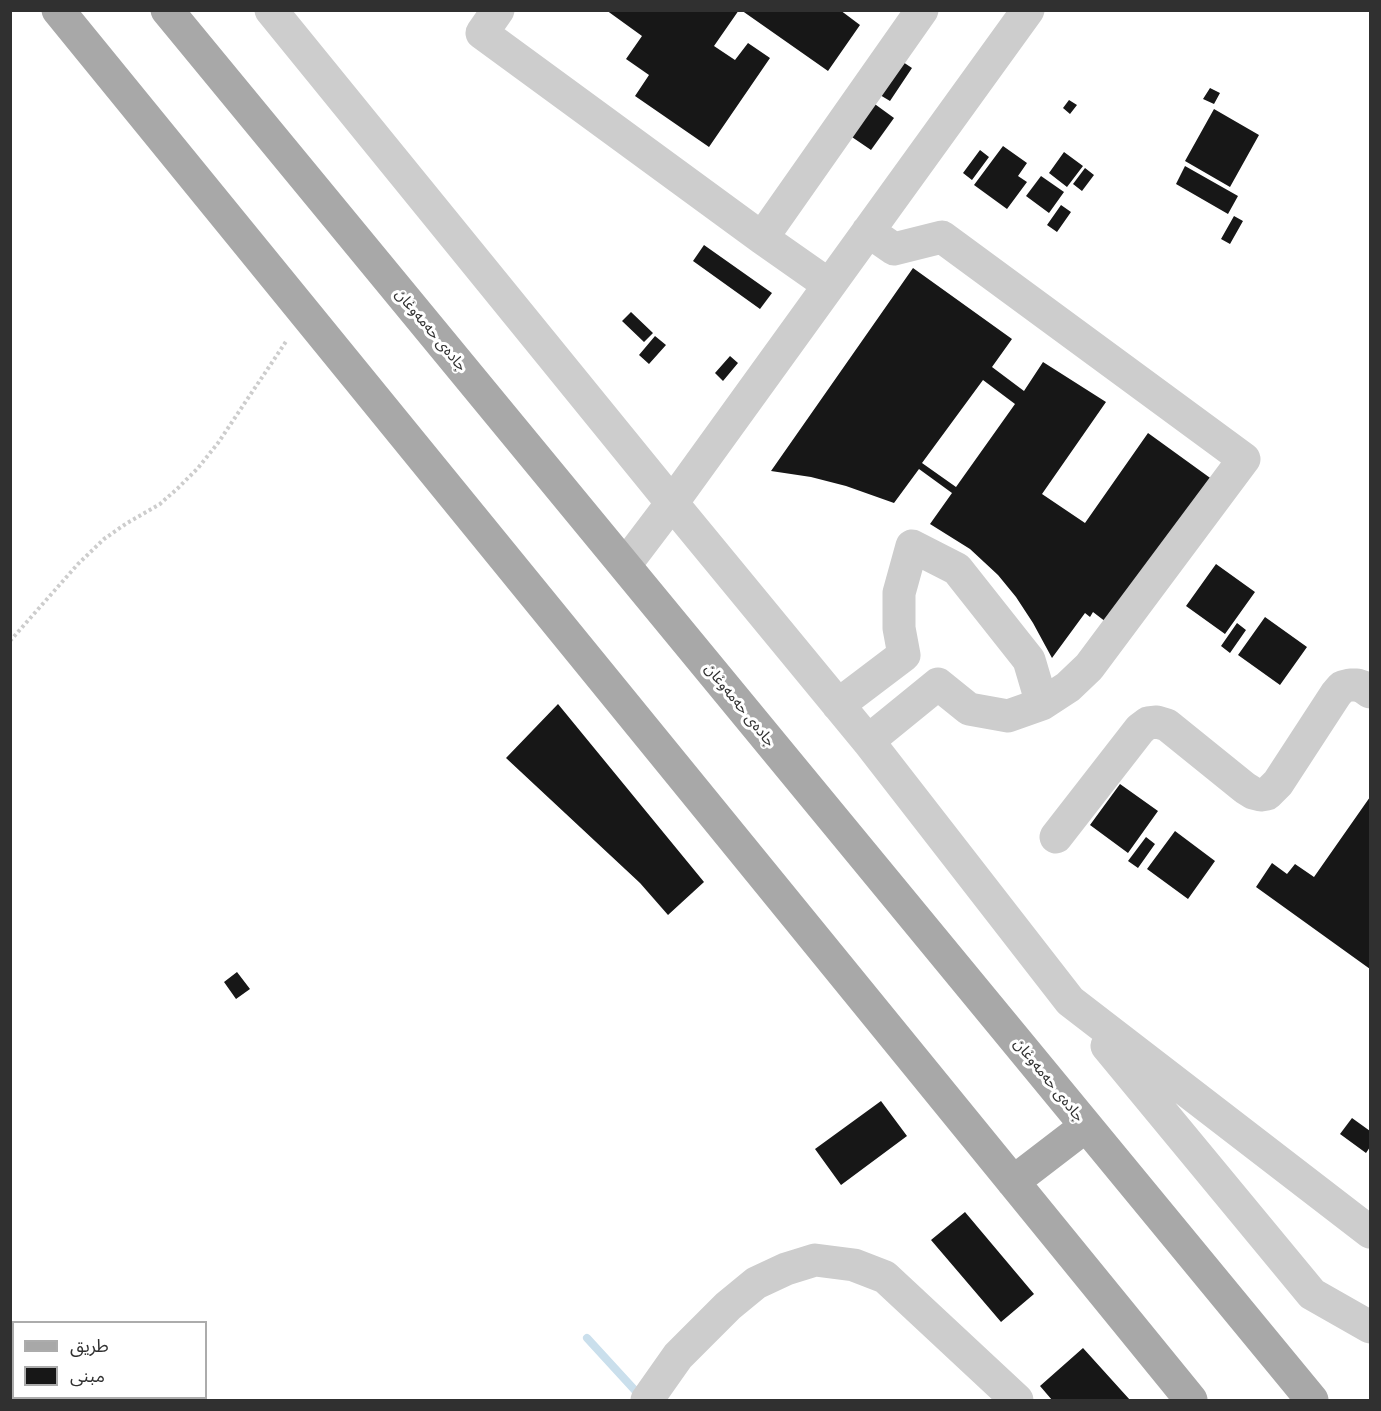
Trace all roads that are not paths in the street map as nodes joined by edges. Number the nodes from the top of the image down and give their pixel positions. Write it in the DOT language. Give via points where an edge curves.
graph roads {
  1 [pos="58,10"];
  2 [pos="167,10"];
  3 [pos="271,10"];
  4 [pos="498,10"];
  5 [pos="922,10"];
  6 [pos="1028,10"];
  7 [pos="868,231"];
  8 [pos="762,238"];
  9 [pos="829,285"];
  10 [pos="672,503"];
  11 [pos="625,565"];
  12 [pos="1371,692"];
  13 [pos="1042,704"];
  14 [pos="838,705"];
  15 [pos="868,741"];
  16 [pos="1056,837"];
  17 [pos="1070,1001"];
  18 [pos="1086,1126"];
  19 [pos="1013,1182"];
  20 [pos="1371,1232"];
  21 [pos="1371,1327"];
  22 [pos="647,1401"];
  23 [pos="1017,1401"];
  24 [pos="1191,1401"];
  25 [pos="1312,1401"];
  1 -- 19 [label="main road"];
  2 -- 11 [label="main road, جادەی حەمەوغان"];
  3 -- 10 [label="street"];
  4 -- 8 [label="street" via="482,33"];
  5 -- 8 [label="street"];
  6 -- 7 [label="street"];
  7 -- 9 [label="street"];
  7 -- 13 [label="street" via="894,249 942,237 1244,459 1089,667"];
  8 -- 9 [label="street"];
  9 -- 10 [label="street"];
  10 -- 11 [label="street"];
  10 -- 14 [label="street"];
  11 -- 18 [label="main road, جادەی حەمەوغان"];
  12 -- 16 [label="street" via="1357,685 1342,687 1278,783 1261,795 1245,788 1167,725 1148,723"];
  13 -- 14 [label="street" via="1029,660 957,569 912,546 899,593 898,628 904,655"];
  13 -- 15 [label="street" via="1008,716 969,709 938,684"];
  14 -- 15 [label="street"];
  15 -- 17 [label="street"];
  17 -- 20 [label="street"];
  17 -- 21 [label="street" via="1312,1294"];
  18 -- 19 [label="main road"];
  18 -- 25 [label="main road, جادەی حەمەوغان"];
  19 -- 24 [label="main road"];
  22 -- 23 [label="street" via="678,1356 756,1282 815,1260 854,1265 885,1277"];
}
